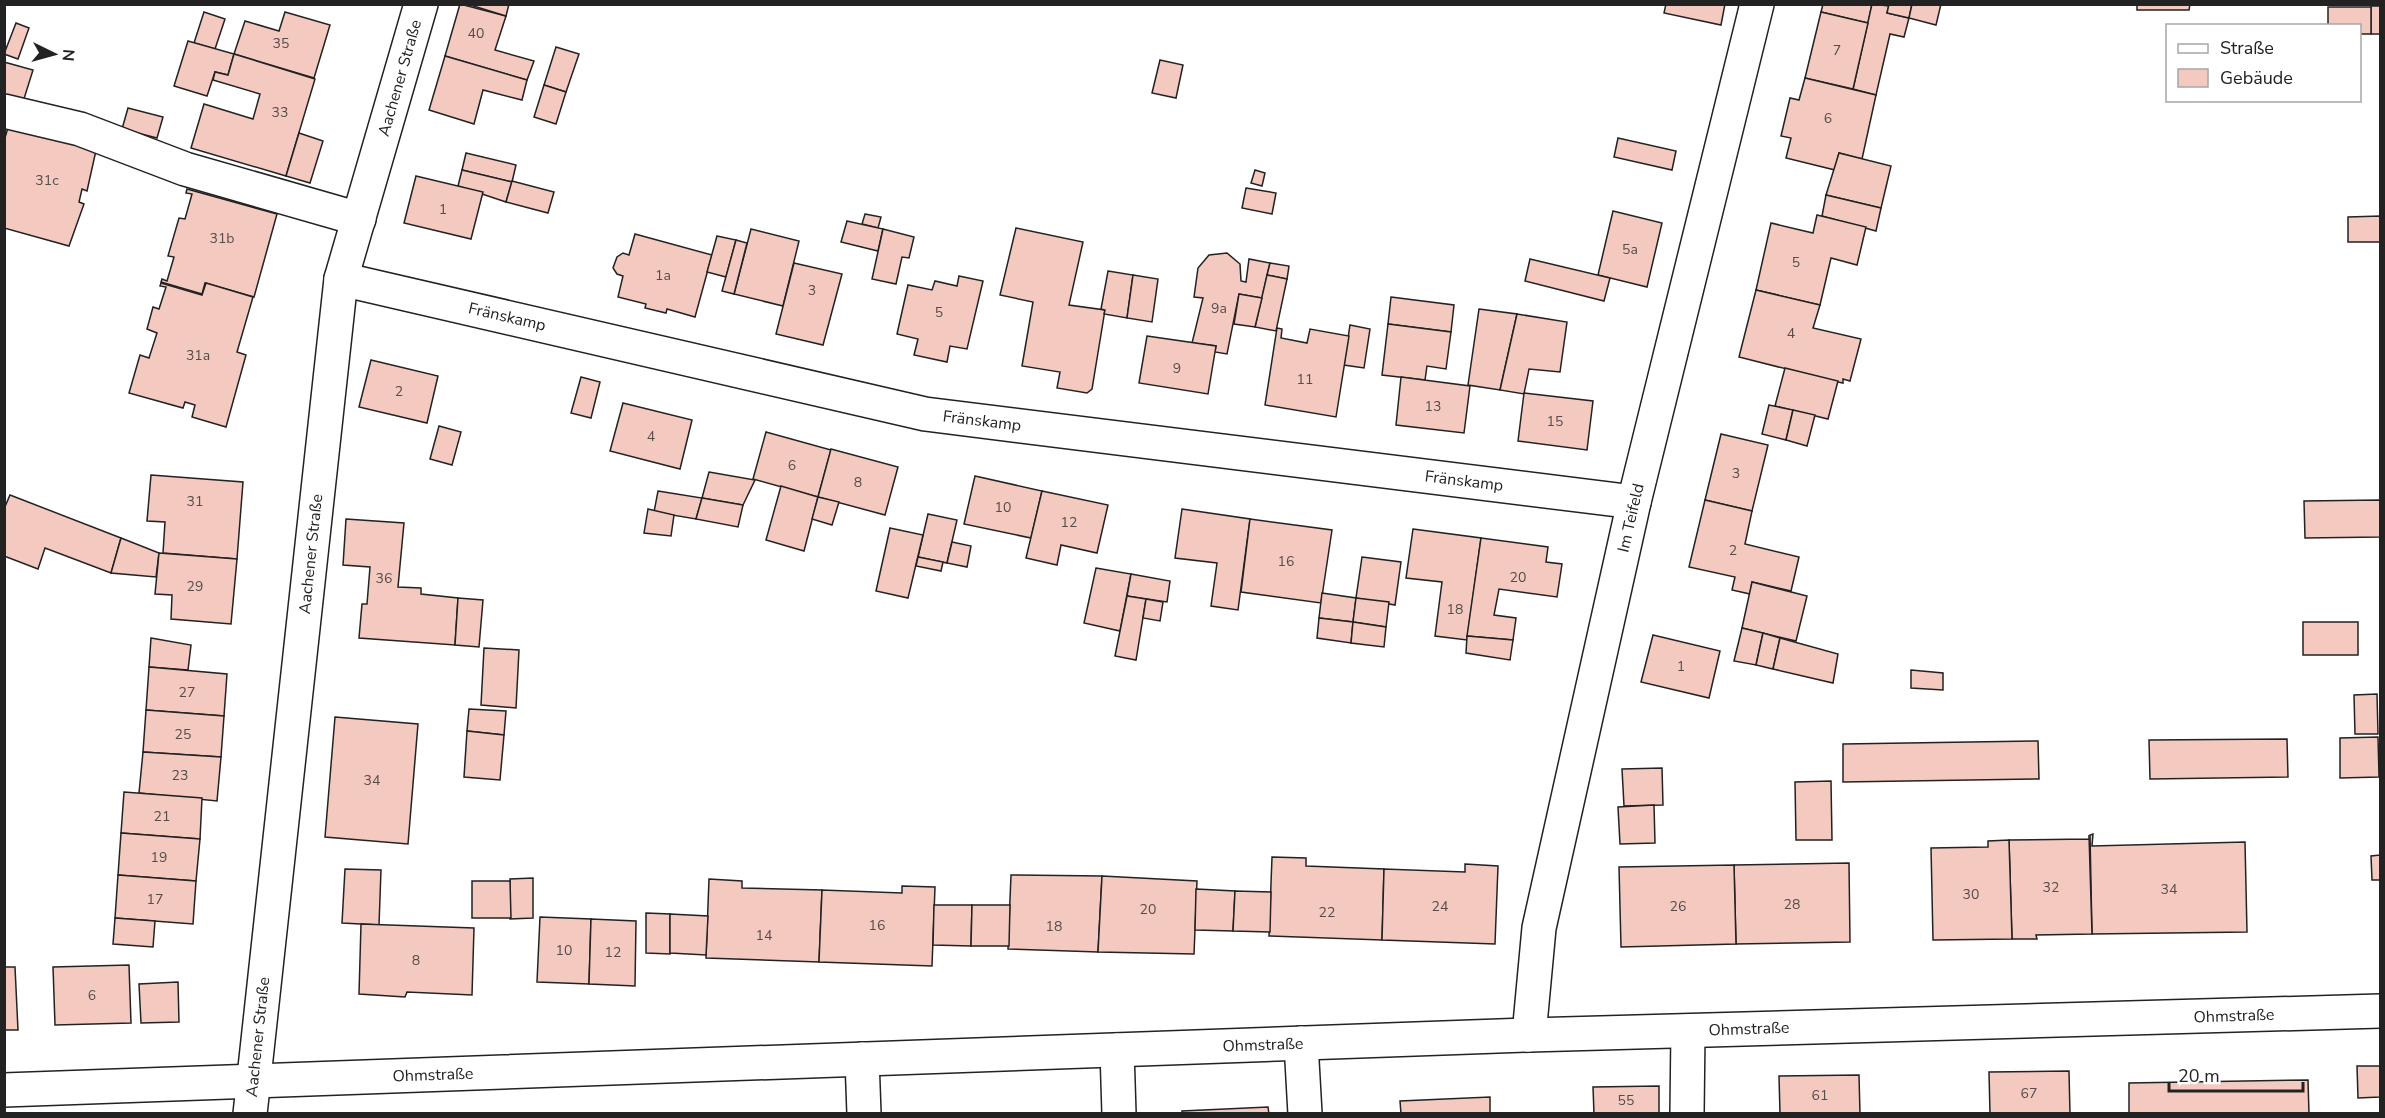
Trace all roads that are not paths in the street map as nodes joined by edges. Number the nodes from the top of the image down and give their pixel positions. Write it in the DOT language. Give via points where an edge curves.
graph roads {
  1 [pos="421,4"];
  2 [pos="1757,4"];
  3 [pos="4,111"];
  4 [pos="359,219"];
  5 [pos="341,279"];
  6 [pos="1634,502"];
  7 [pos="2380,1011"];
  8 [pos="1688,1031"];
  9 [pos="1529,1035"];
  10 [pos="1301,1043"];
  11 [pos="1117,1050"];
  12 [pos="862,1059"];
  13 [pos="253,1081"];
  14 [pos="4,1090"];
  15 [pos="250,1113"];
  16 [pos="864,1113"];
  17 [pos="1119,1113"];
  18 [pos="1305,1113"];
  19 [pos="1687,1113"];
  1 -- 4 [label="street, Aachener Straße"];
  2 -- 6 [label="street, Im Teifeld"];
  3 -- 4 [label="street" via="80,129 185,169"];
  4 -- 5 [label="street, Aachener Straße"];
  5 -- 6 [label="street, Fränskamp" via="925,414"];
  5 -- 13 [label="street, Aachener Straße"];
  6 -- 9 [label="street, Im Teifeld" via="1539,928"];
  7 -- 8 [label="street, Ohmstraße"];
  8 -- 9 [label="street, Ohmstraße"];
  8 -- 19 [label="street"];
  9 -- 10 [label="street, Ohmstraße"];
  10 -- 11 [label="street, Ohmstraße"];
  10 -- 18 [label="street"];
  11 -- 12 [label="street, Ohmstraße"];
  11 -- 17 [label="street"];
  12 -- 13 [label="street, Ohmstraße"];
  12 -- 16 [label="street"];
  13 -- 14 [label="street, Ohmstraße"];
  13 -- 15 [label="street, Aachener Straße"];
}
